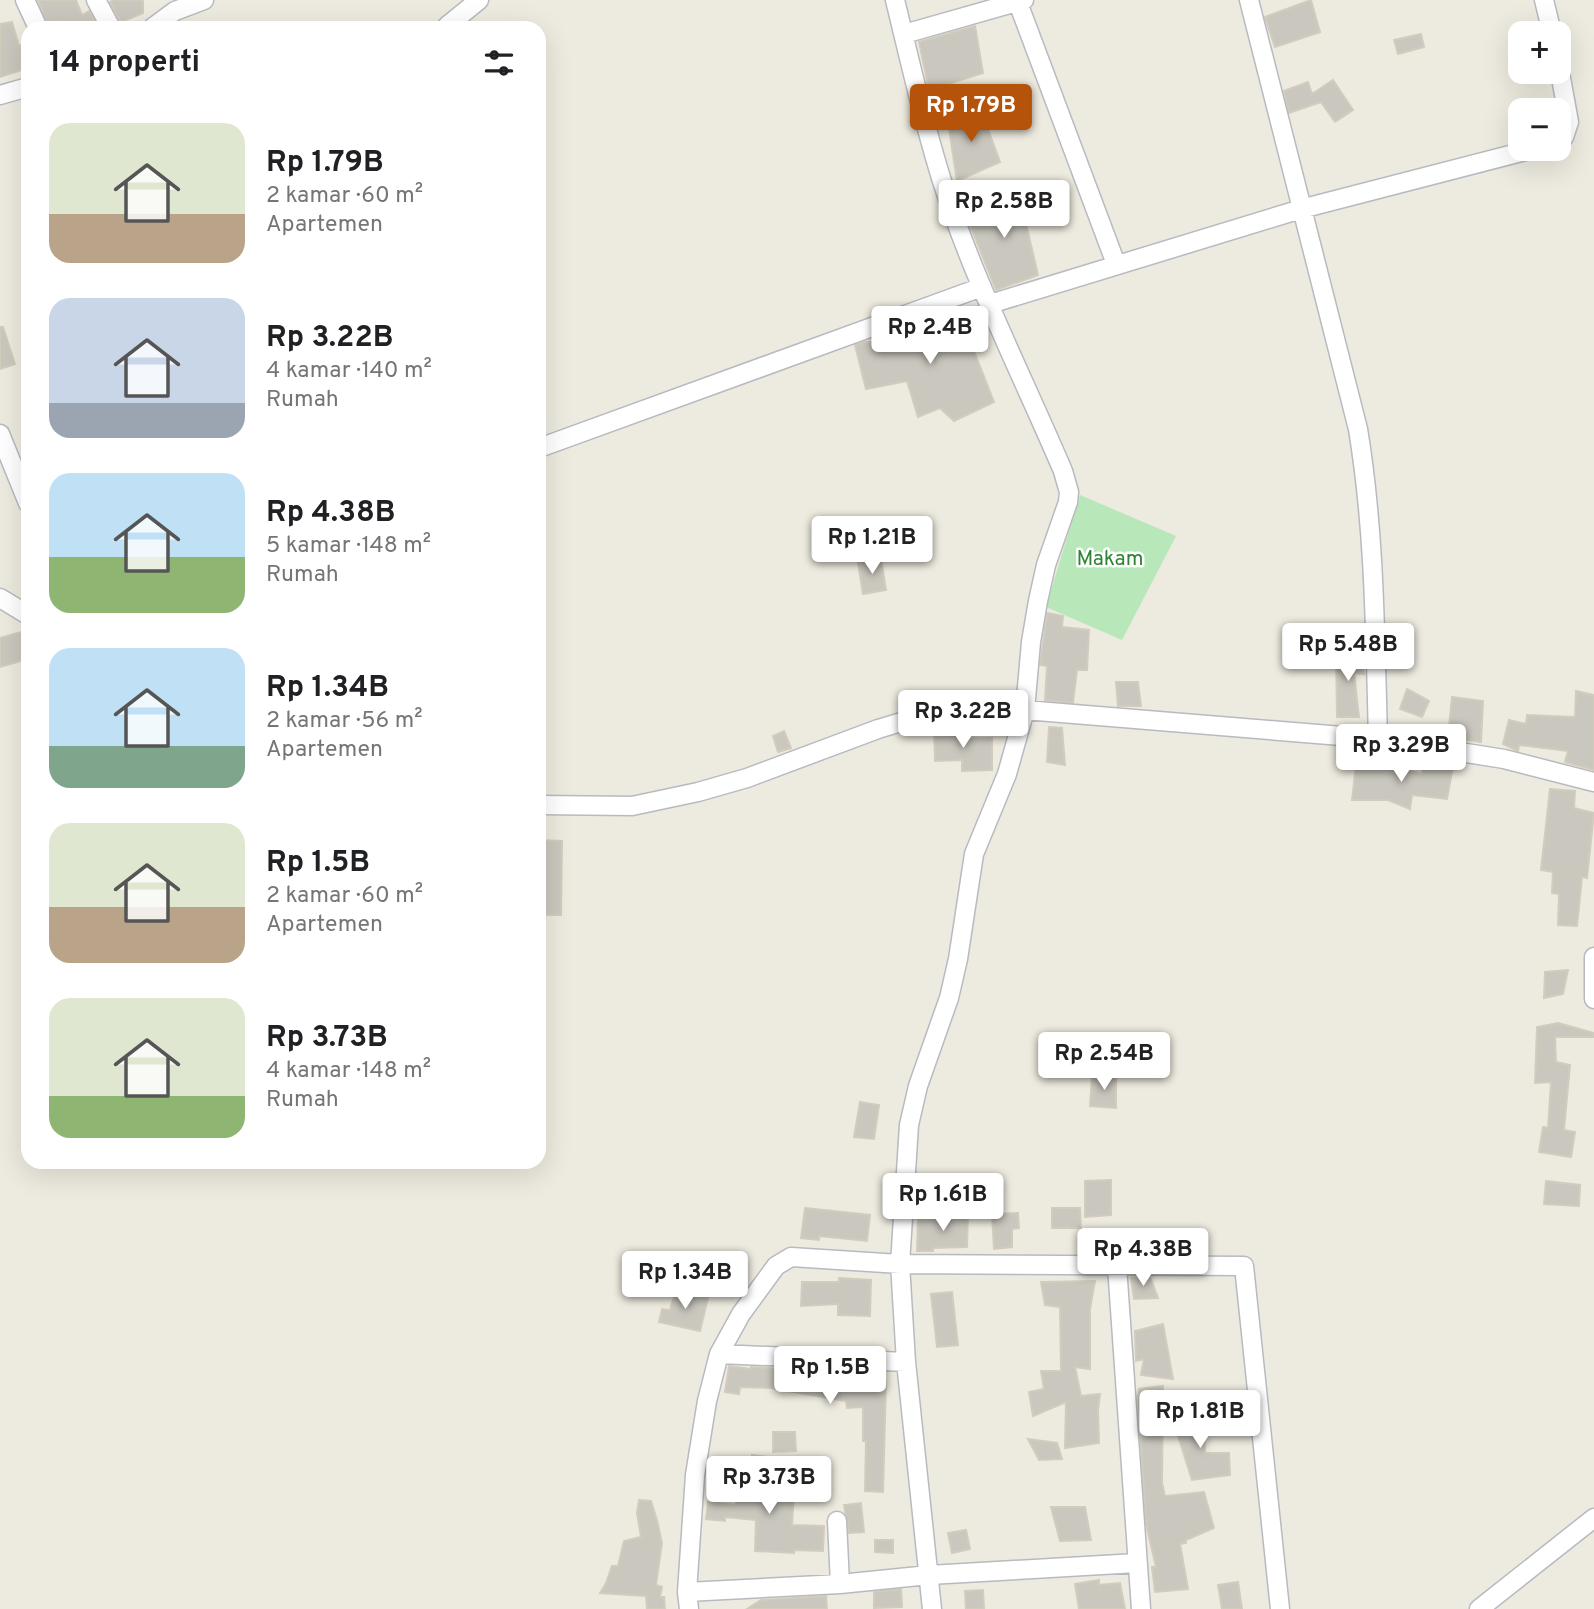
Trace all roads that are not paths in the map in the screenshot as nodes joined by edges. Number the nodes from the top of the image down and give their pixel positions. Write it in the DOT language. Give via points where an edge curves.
graph roads {
  1 [pos="25,0"];
  2 [pos="96,0"];
  3 [pos="204,0"];
  4 [pos="479,0"];
  5 [pos="895,0"];
  6 [pos="1249,0"];
  7 [pos="1544,0"];
  8 [pos="1020,1"];
  9 [pos="172,5"];
  10 [pos="35,21"];
  11 [pos="107,21"];
  12 [pos="158,21"];
  13 [pos="453,21"];
  14 [pos="1549,21"];
  15 [pos="904,34"];
  16 [pos="21,89"];
  17 [pos="0,95"];
  18 [pos="1508,155"];
  19 [pos="1301,209"];
  20 [pos="1116,264"];
  21 [pos="982,287"];
  22 [pos="990,304"];
  23 [pos="0,434"];
  24 [pos="546,445"];
  25 [pos="21,486"];
  26 [pos="0,598"];
  27 [pos="21,611"];
  28 [pos="1024,710"];
  29 [pos="1378,739"];
  30 [pos="1594,782"];
  31 [pos="546,804"];
  32 [pos="1594,957"];
  33 [pos="1594,999"];
  34 [pos="900,1264"];
  35 [pos="1117,1266"];
  36 [pos="719,1354"];
  37 [pos="906,1362"];
  38 [pos="1594,1518"];
  39 [pos="837,1521"];
  40 [pos="1137,1563"];
  41 [pos="929,1575"];
  42 [pos="840,1584"];
  43 [pos="688,1600"];
  44 [pos="932,1609"];
  45 [pos="1141,1609"];
  46 [pos="1280,1609"];
  47 [pos="1479,1609"];
  1 -- 10 [label="street"];
  2 -- 11 [label="street"];
  3 -- 9 [label="street"];
  4 -- 13 [label="street"];
  5 -- 15 [label="street"];
  6 -- 19 [label="street"];
  7 -- 14 [label="street"];
  8 -- 15 [label="street"];
  8 -- 20 [label="street"];
  9 -- 12 [label="street"];
  15 -- 21 [label="street" via="942,180"];
  16 -- 17 [label="street"];
  18 -- 19 [label="street"];
  19 -- 20 [label="street"];
  19 -- 29 [label="street" via="1358,429 1368,489"];
  20 -- 22 [label="street"];
  21 -- 22 [label="street"];
  21 -- 24 [label="street"];
  22 -- 28 [label="street" via="1069,492 1038,601"];
  23 -- 25 [label="street"];
  26 -- 27 [label="street"];
  28 -- 29 [label="street"];
  28 -- 31 [label="street" via="976,709 918,717 747,778 632,806"];
  28 -- 34 [label="street" via="1007,774 974,854 958,959 909,1125"];
  29 -- 30 [label="street" via="1504,759"];
  32 -- 33 [label="street"];
  34 -- 35 [label="street"];
  34 -- 36 [label="street" via="787,1258 741,1314"];
  34 -- 37 [label="street"];
  35 -- 40 [label="street"];
  35 -- 46 [label="street" via="1244,1266"];
  36 -- 37 [label="street"];
  36 -- 43 [label="street" via="695,1475"];
  37 -- 41 [label="street"];
  38 -- 47 [label="street"];
  39 -- 42 [label="street"];
  40 -- 41 [label="street"];
  40 -- 45 [label="street"];
  41 -- 42 [label="street"];
  41 -- 44 [label="street"];
  42 -- 43 [label="street"];
}
